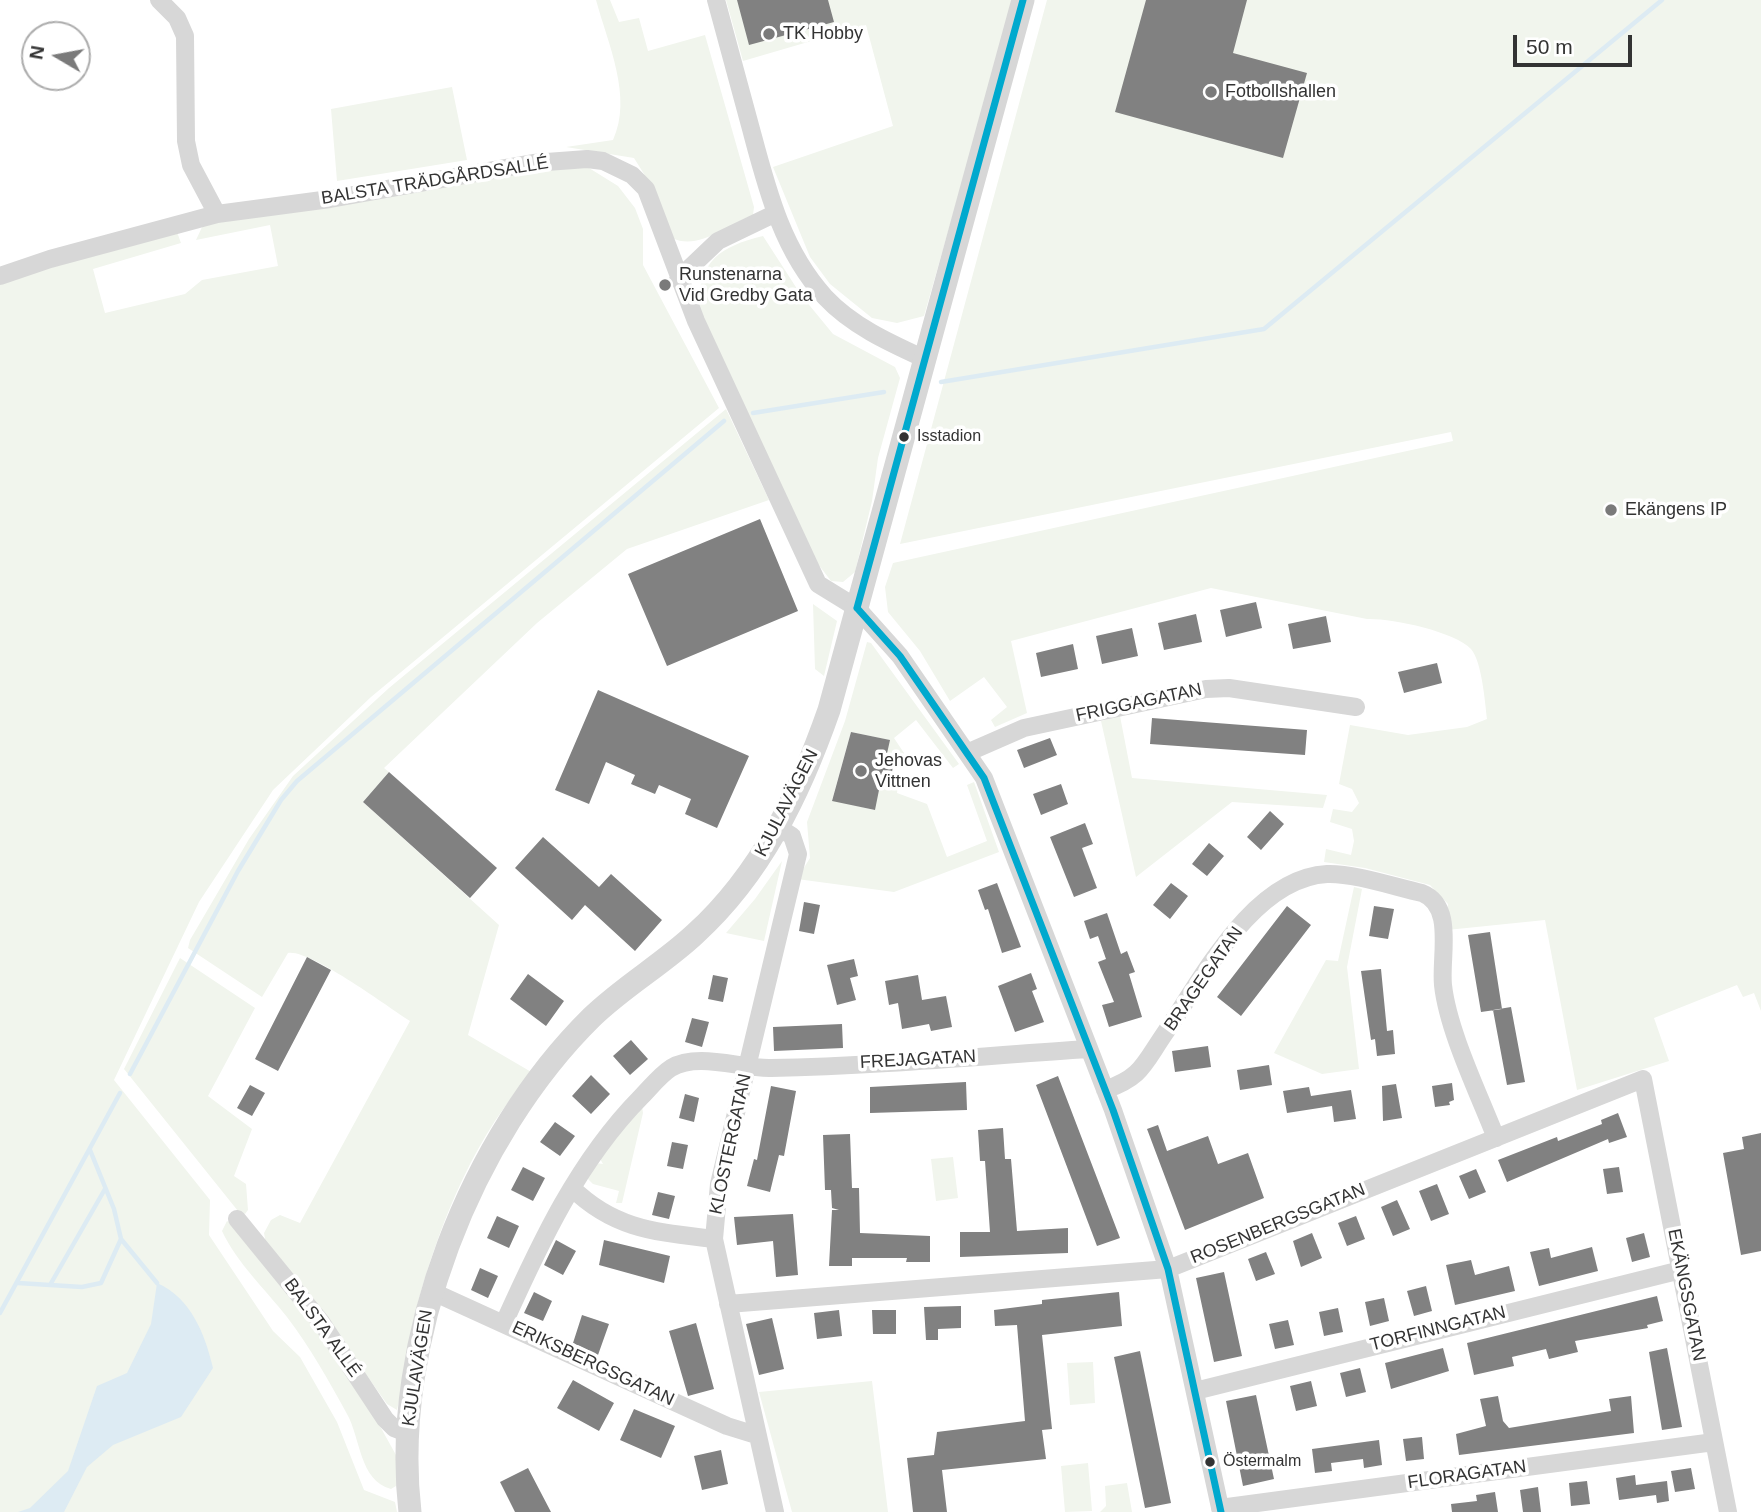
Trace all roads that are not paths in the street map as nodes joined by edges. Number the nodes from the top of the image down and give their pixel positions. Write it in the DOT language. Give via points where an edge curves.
graph roads {
  1 [pos="159,0"];
  2 [pos="716,0"];
  3 [pos="1023,0"];
  4 [pos="217,214"];
  5 [pos="774,214"];
  6 [pos="0,276"];
  7 [pos="678,279"];
  8 [pos="925,359"];
  9 [pos="857,608"];
  10 [pos="1356,707"];
  11 [pos="969,752"];
  12 [pos="778,827"];
  13 [pos="1088,1049"];
  14 [pos="748,1068"];
  15 [pos="1643,1079"];
  16 [pos="1105,1090"];
  17 [pos="1496,1138"];
  18 [pos="572,1188"];
  19 [pos="237,1219"];
  20 [pos="714,1239"];
  21 [pos="1168,1269"];
  22 [pos="1681,1270"];
  23 [pos="431,1291"];
  24 [pos="728,1304"];
  25 [pos="504,1323"];
  26 [pos="1195,1391"];
  27 [pos="407,1433"];
  28 [pos="756,1435"];
  29 [pos="1714,1442"];
  30 [pos="1220,1510"];
  31 [pos="411,1512"];
  32 [pos="775,1512"];
  33 [pos="1728,1512"];
  1 -- 4 [label="street" via="177,18 185,36 186,141 191,165"];
  2 -- 5 [label="street"];
  3 -- 8 [label="street, KJULAVÄGEN"];
  4 -- 6 [label="street, BALSTA TRÄDGÅRDSALLÉ"];
  4 -- 7 [label="street, BALSTA TRÄDGÅRDSALLÉ" via="533,163 603,161 632,175 646,189"];
  5 -- 7 [label="street" via="718,241"];
  5 -- 8 [label="street" via="804,270 827,299 881,339"];
  7 -- 9 [label="street, BALSTA TRÄDGÅRDSALLÉ" via="818,584"];
  8 -- 9 [label="street, KJULAVÄGEN"];
  9 -- 11 [label="street, BALSTA TRÄDGÅRDSALLÉ" via="900,656 946,726"];
  9 -- 12 [label="street, KJULAVÄGEN" via="817,745"];
  10 -- 11 [label="street, FRIGGAGATAN" via="1229,688 1206,689 1024,728"];
  11 -- 13 [label="street, BALSTA TRÄDGÅRDSALLÉ" via="984,778"];
  12 -- 14 [label="street, KLOSTERGATAN" via="792,836 798,854"];
  12 -- 23 [label="street, KJULAVÄGEN" via="732,897 687,942 593,1016 522,1103 463,1211"];
  13 -- 14 [label="street, FREJAGATAN"];
  13 -- 16 [label="street, BALSTA TRÄDGÅRDSALLÉ"];
  14 -- 18 [label="street, FREJAGATAN" via="697,1062 670,1069 621,1118"];
  14 -- 20 [label="street, KLOSTERGATAN" via="719,1184"];
  15 -- 17 [label="street, ROSENBERGSGATAN"];
  15 -- 22 [label="street, EKÄNGSGATAN"];
  16 -- 17 [label="street, BRAGEGATAN" via="1134,1078 1235,931 1268,898 1284,886 1331,874 1422,892 1440,906 1441,966 1448,1010"];
  16 -- 21 [label="street, BALSTA TRÄDGÅRDSALLÉ"];
  17 -- 21 [label="street, ROSENBERGSGATAN"];
  18 -- 20 [label="street" via="610,1218 632,1226"];
  18 -- 25 [label="street, FREJAGATAN"];
  19 -- 27 [label="street, BALSTA ALLÉ" via="321,1322 385,1419 394,1429"];
  20 -- 24 [label="street, KLOSTERGATAN"];
  21 -- 24 [label="street, ROSENBERGSGATAN"];
  21 -- 26 [label="street, BALSTA TRÄDGÅRDSALLÉ"];
  22 -- 26 [label="street, TORFINNGATAN"];
  22 -- 29 [label="street, EKÄNGSGATAN"];
  23 -- 25 [label="street, ERIKSBERGSGATAN"];
  23 -- 27 [label="street, KJULAVÄGEN" via="419,1340"];
  24 -- 28 [label="street, KLOSTERGATAN"];
  25 -- 28 [label="street, ERIKSBERGSGATAN" via="727,1426"];
  26 -- 30 [label="street, BALSTA TRÄDGÅRDSALLÉ"];
  27 -- 31 [label="street, KJULAVÄGEN"];
  28 -- 32 [label="street, KLOSTERGATAN"];
  29 -- 30 [label="street, FLORAGATAN"];
  29 -- 33 [label="street, EKÄNGSGATAN"];
}
